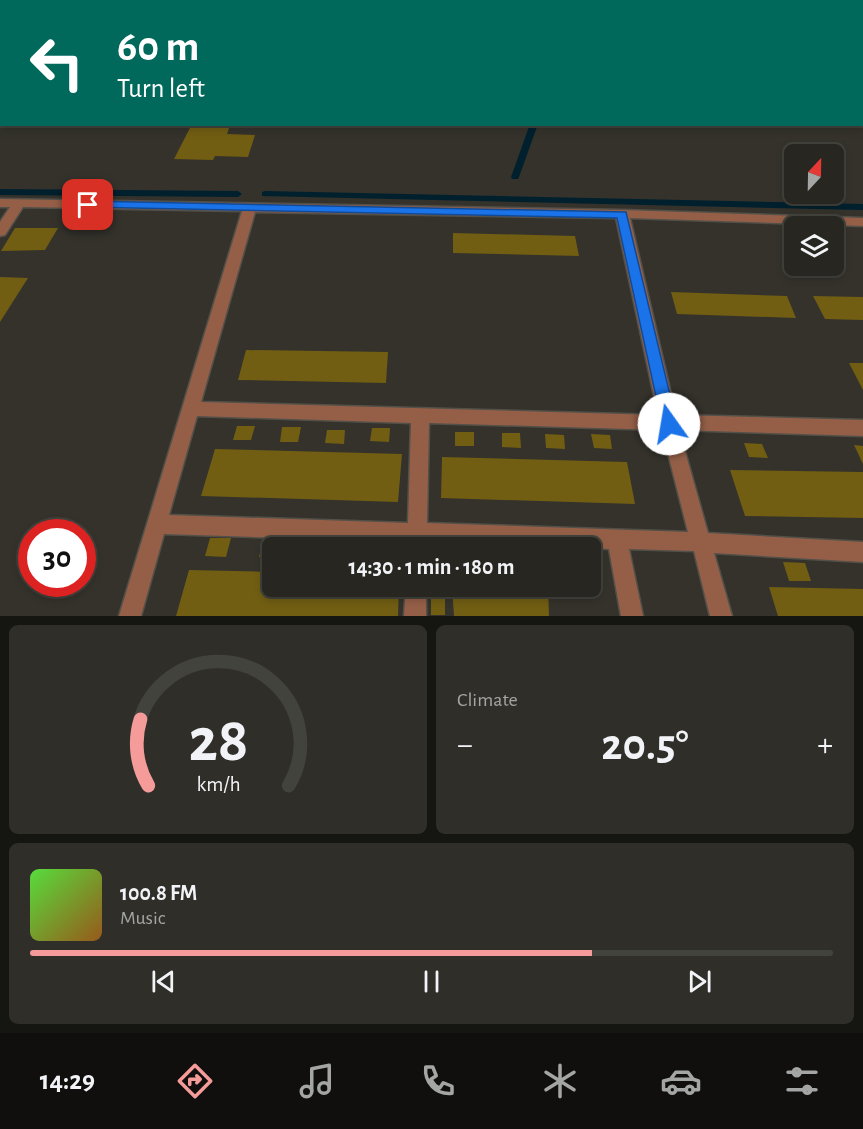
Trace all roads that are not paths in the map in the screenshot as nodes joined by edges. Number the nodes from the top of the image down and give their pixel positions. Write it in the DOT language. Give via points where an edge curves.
graph roads {
  1 [pos="0,203"];
  2 [pos="20,203"];
  3 [pos="250,207"];
  4 [pos="622,214"];
  5 [pos="863,222"];
  6 [pos="0,232"];
  7 [pos="191,409"];
  8 [pos="420,416"];
  9 [pos="669,424"];
  10 [pos="863,428"];
  11 [pos="157,524"];
  12 [pos="368,537"];
  13 [pos="417,537"];
  14 [pos="601,539"];
  15 [pos="617,539"];
  16 [pos="701,542"];
  17 [pos="863,552"];
  18 [pos="416,597"];
  19 [pos="130,616"];
  20 [pos="416,616"];
  21 [pos="632,616"];
  22 [pos="722,616"];
  1 -- 2 [label="street"];
  2 -- 3 [label="street"];
  2 -- 6 [label="street"];
  3 -- 4 [label="street"];
  3 -- 7 [label="street"];
  4 -- 5 [label="street"];
  4 -- 9 [label="street"];
  7 -- 8 [label="street"];
  7 -- 11 [label="street"];
  8 -- 9 [label="street"];
  8 -- 13 [label="street"];
  9 -- 10 [label="street"];
  9 -- 16 [label="street"];
  11 -- 12 [label="street"];
  11 -- 19 [label="street"];
  14 -- 15 [label="street"];
  15 -- 16 [label="street"];
  15 -- 21 [label="street"];
  16 -- 17 [label="street"];
  16 -- 22 [label="street"];
  18 -- 20 [label="street"];
}
